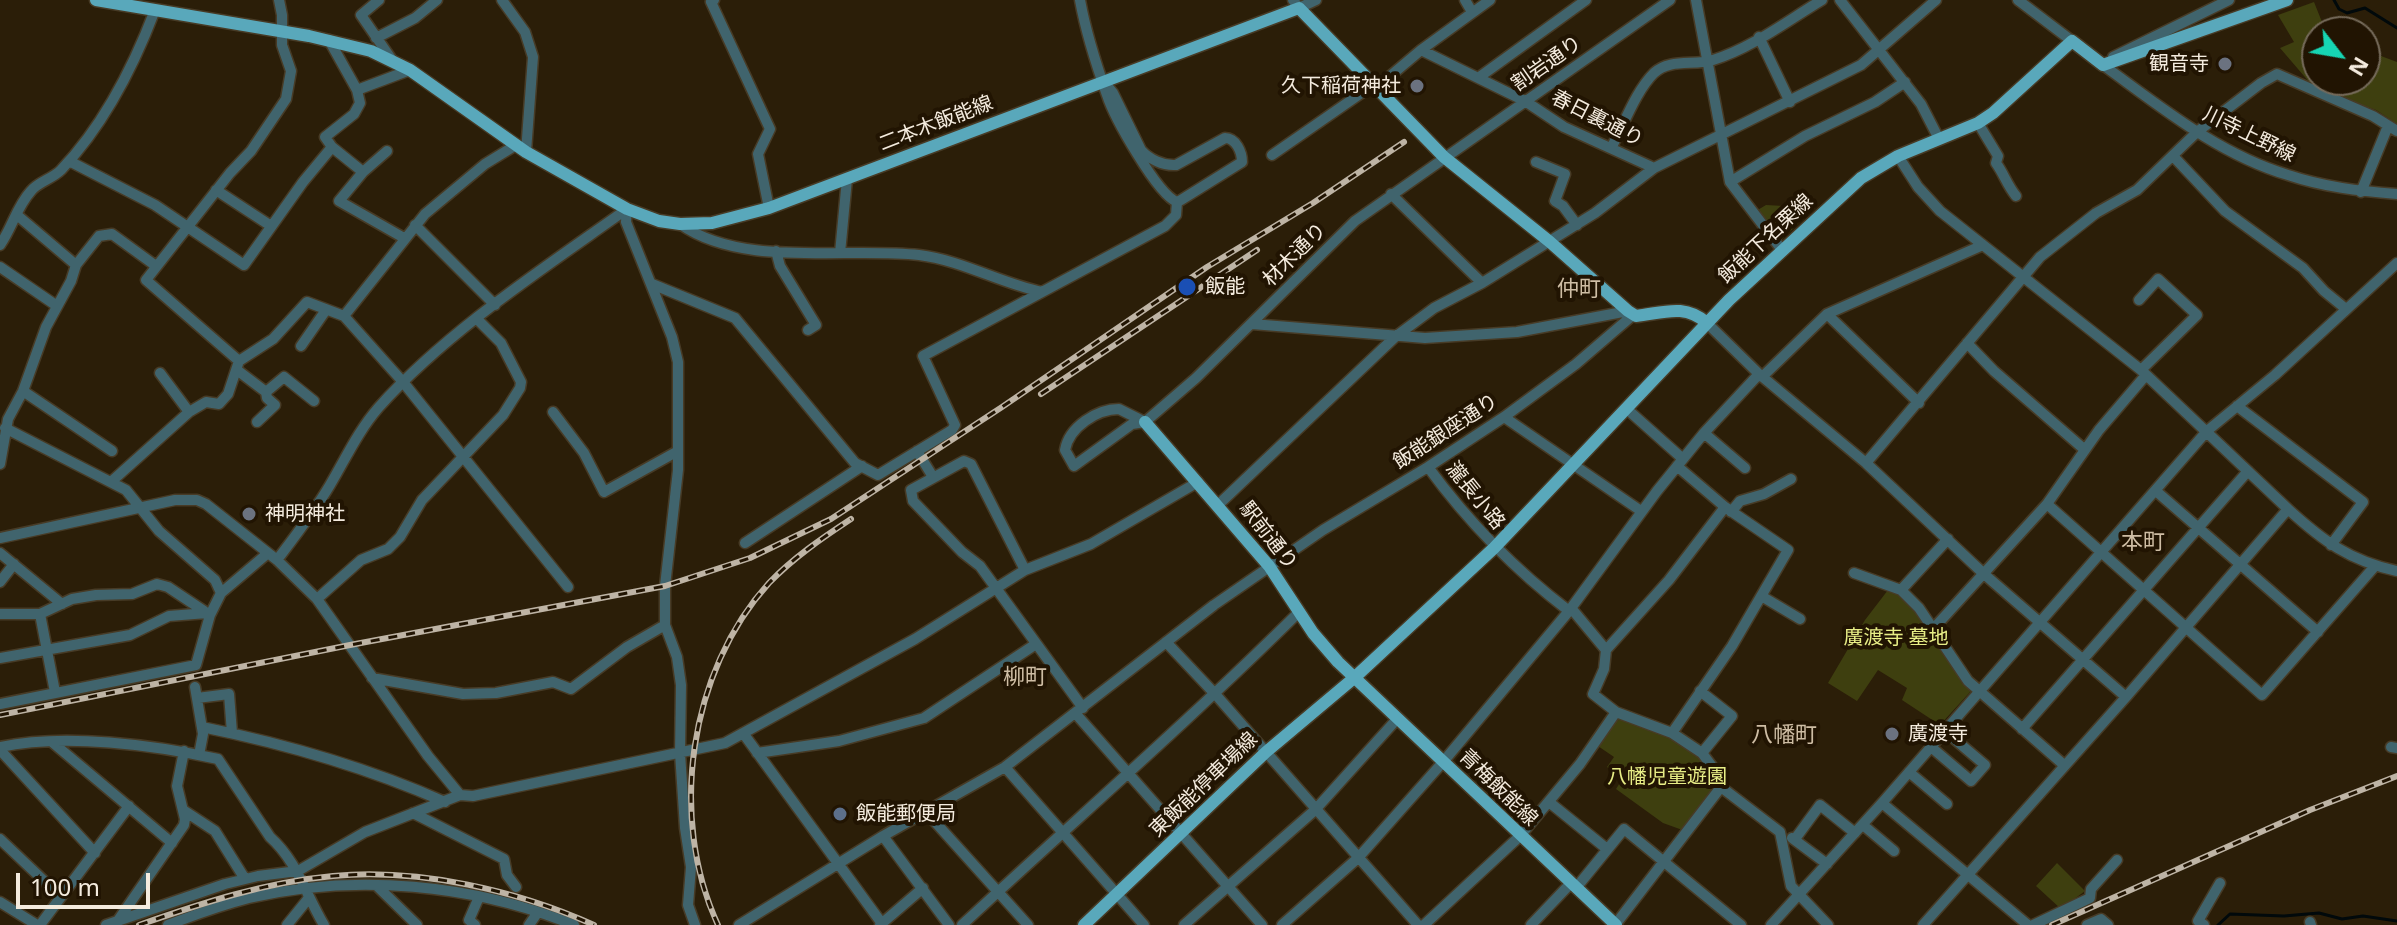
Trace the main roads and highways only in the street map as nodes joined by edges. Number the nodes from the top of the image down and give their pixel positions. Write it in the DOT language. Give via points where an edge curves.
graph roads {
  1 [pos="96,0"];
  2 [pos="2287,0"];
  3 [pos="1296,4"];
  4 [pos="1707,323"];
  5 [pos="1145,422"];
  6 [pos="1354,678"];
  7 [pos="1084,925"];
  8 [pos="1616,925"];
  1 -- 3 [label="main road, 二本木飯能線" via="351,44 410,70 521,148 627,209 680,224 722,221 769,208"];
  2 -- 4 [label="main road, 飯能下名栗線" via="2102,64 2072,41 1978,123 1898,156 1861,178"];
  3 -- 4 [label="main road" via="1444,157 1631,313 1670,309"];
  4 -- 6 [label="main road, 飯能下名栗線" via="1494,548"];
  5 -- 6 [label="main road, 駅前通り" via="1269,566 1326,648"];
  6 -- 7 [label="main road, 東飯能停車場線" via="1266,752"];
  6 -- 8 [label="main road, 青梅飯能線"];
}
